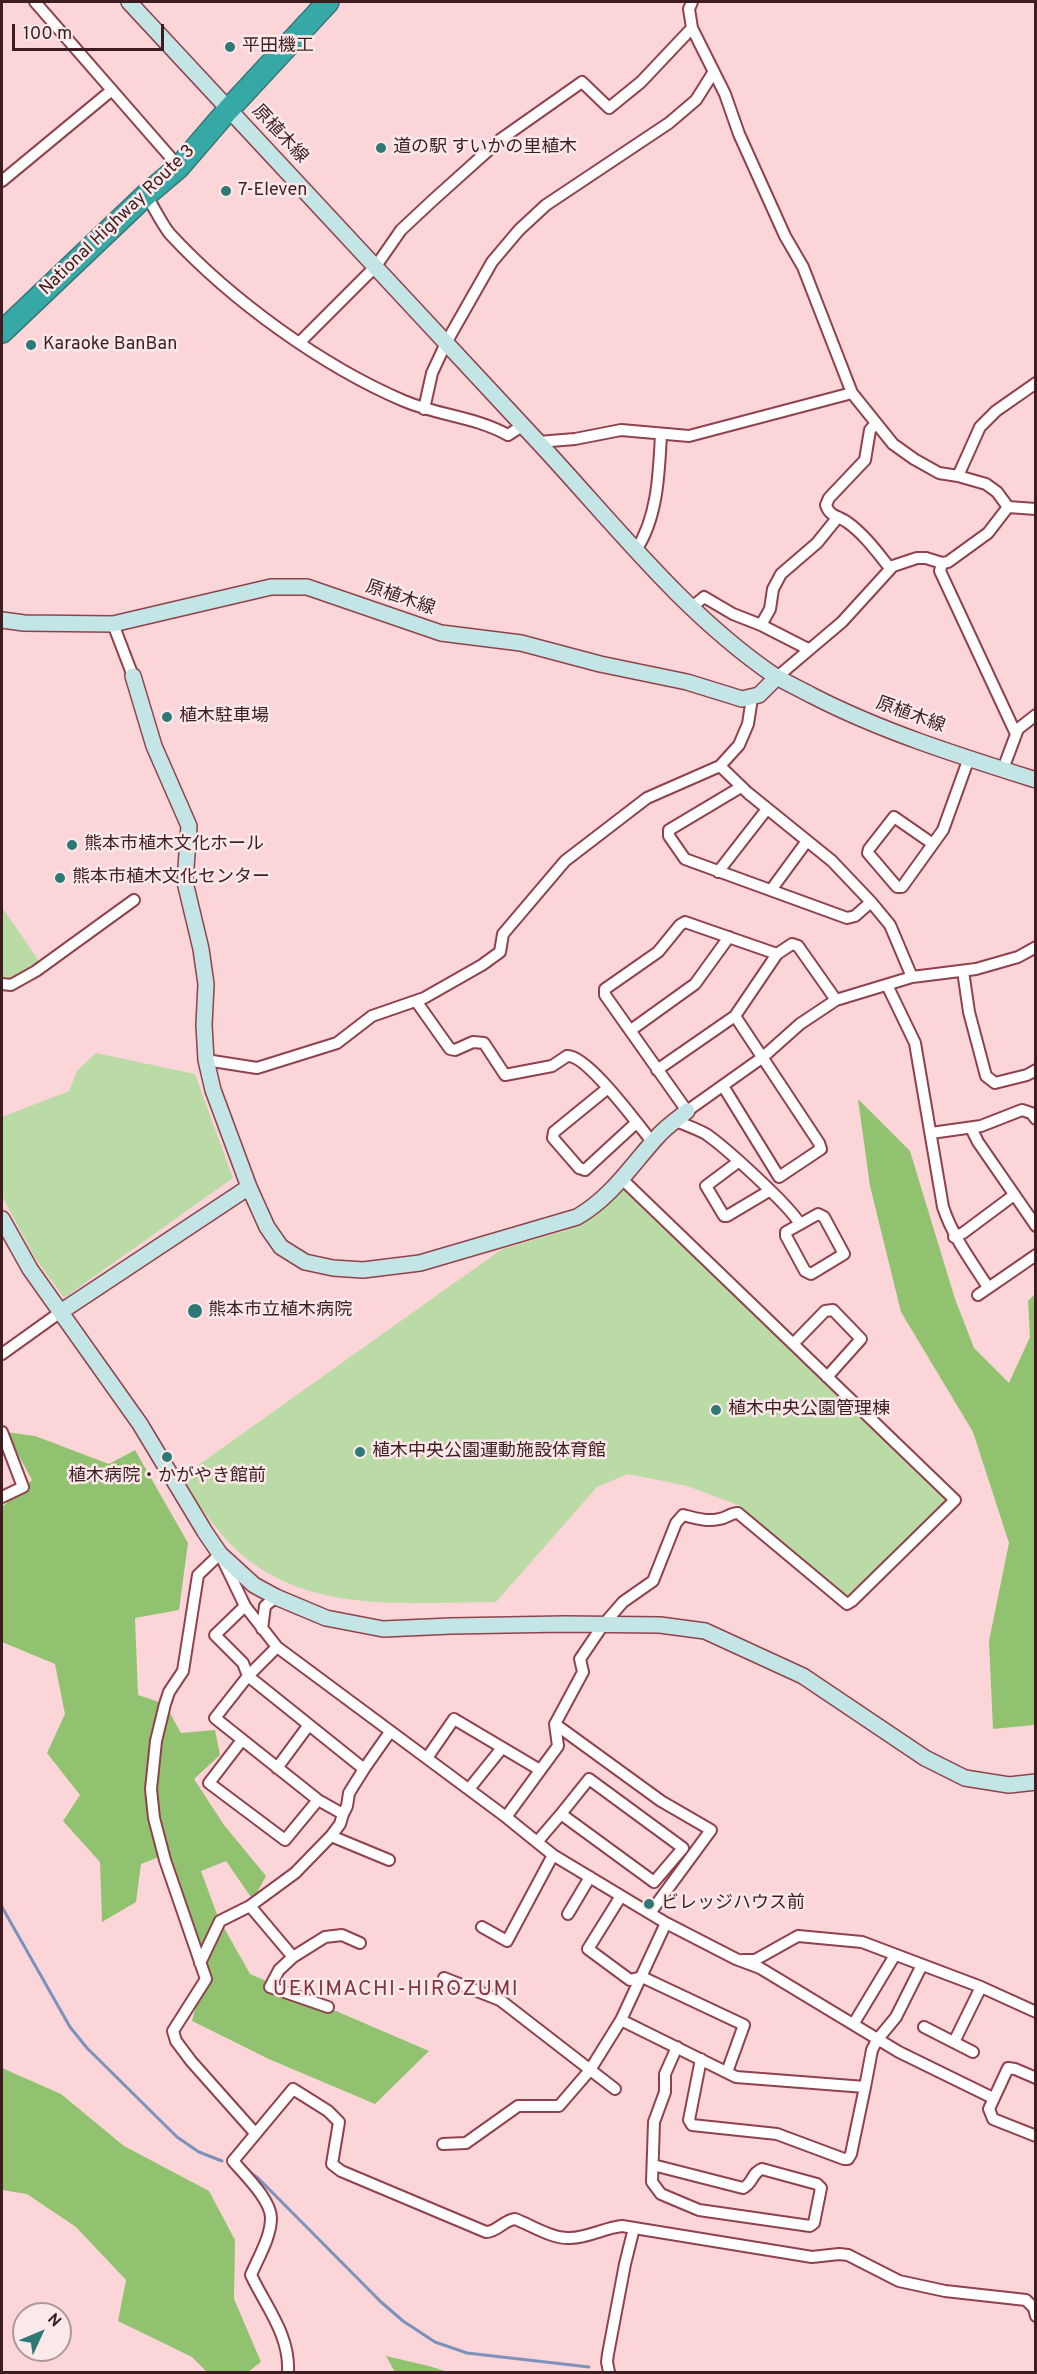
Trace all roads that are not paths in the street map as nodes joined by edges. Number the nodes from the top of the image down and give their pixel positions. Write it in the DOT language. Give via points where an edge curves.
graph roads {
  1 [pos="35,2"];
  2 [pos="129,2"];
  3 [pos="327,2"];
  4 [pos="692,2"];
  5 [pos="692,28"];
  6 [pos="713,73"];
  7 [pos="112,90"];
  8 [pos="228,110"];
  9 [pos="179,167"];
  10 [pos="2,181"];
  11 [pos="146,195"];
  12 [pos="376,266"];
  13 [pos="2,332"];
  14 [pos="300,342"];
  15 [pos="446,343"];
  16 [pos="1035,383"];
  17 [pos="852,393"];
  18 [pos="424,409"];
  19 [pos="876,423"];
  20 [pos="522,426"];
  21 [pos="661,434"];
  22 [pos="538,442"];
  23 [pos="958,476"];
  24 [pos="1008,507"];
  25 [pos="1035,509"];
  26 [pos="838,518"];
  27 [pos="636,550"];
  28 [pos="942,563"];
  29 [pos="890,568"];
  30 [pos="691,608"];
  31 [pos="2,620"];
  32 [pos="113,624"];
  33 [pos="761,625"];
  34 [pos="808,649"];
  35 [pos="133,676"];
  36 [pos="777,677"];
  37 [pos="752,698"];
  38 [pos="1035,715"];
  39 [pos="1016,734"];
  40 [pos="969,758"];
  41 [pos="720,766"];
  42 [pos="1003,769"];
  43 [pos="1035,780"];
  44 [pos="741,787"];
  45 [pos="767,809"];
  46 [pos="807,841"];
  47 [pos="933,844"];
  48 [pos="718,872"];
  49 [pos="771,891"];
  50 [pos="134,900"];
  51 [pos="871,902"];
  52 [pos="729,938"];
  53 [pos="1035,947"];
  54 [pos="777,954"];
  55 [pos="963,971"];
  56 [pos="912,977"];
  57 [pos="2,984"];
  58 [pos="887,985"];
  59 [pos="837,1000"];
  60 [pos="416,1001"];
  61 [pos="735,1016"];
  62 [pos="631,1030"];
  63 [pos="763,1057"];
  64 [pos="206,1060"];
  65 [pos="657,1070"];
  66 [pos="1035,1070"];
  67 [pos="723,1086"];
  68 [pos="608,1088"];
  69 [pos="681,1116"];
  70 [pos="1035,1119"];
  71 [pos="636,1123"];
  72 [pos="971,1128"];
  73 [pos="931,1133"];
  74 [pos="652,1143"];
  75 [pos="738,1162"];
  76 [pos="779,1177"];
  77 [pos="623,1180"];
  78 [pos="249,1186"];
  79 [pos="767,1189"];
  80 [pos="1014,1195"];
  81 [pos="2,1220"];
  82 [pos="800,1224"];
  83 [pos="1035,1226"];
  84 [pos="954,1237"];
  85 [pos="1035,1255"];
  86 [pos="988,1287"];
  87 [pos="978,1295"];
  88 [pos="62,1311"];
  89 [pos="793,1344"];
  90 [pos="2,1354"];
  91 [pos="827,1377"];
  92 [pos="2,1432"];
  93 [pos="2,1497"];
  94 [pos="220,1554"];
  95 [pos="276,1598"];
  96 [pos="245,1606"];
  97 [pos="603,1625"];
  98 [pos="261,1629"];
  99 [pos="277,1647"];
  100 [pos="248,1676"];
  101 [pos="555,1724"];
  102 [pos="308,1726"];
  103 [pos="390,1732"];
  104 [pos="242,1740"];
  105 [pos="502,1748"];
  106 [pos="426,1758"];
  107 [pos="277,1768"];
  108 [pos="364,1770"];
  109 [pos="540,1770"];
  110 [pos="1035,1782"];
  111 [pos="469,1789"];
  112 [pos="318,1800"];
  113 [pos="343,1814"];
  114 [pos="561,1814"];
  115 [pos="506,1817"];
  116 [pos="331,1836"];
  117 [pos="537,1842"];
  118 [pos="553,1855"];
  119 [pos="389,1860"];
  120 [pos="590,1877"];
  121 [pos="621,1896"];
  122 [pos="250,1906"];
  123 [pos="650,1913"];
  124 [pos="568,1914"];
  125 [pos="666,1923"];
  126 [pos="482,1927"];
  127 [pos="360,1943"];
  128 [pos="895,1955"];
  129 [pos="293,1957"];
  130 [pos="736,1959"];
  131 [pos="201,1963"];
  132 [pos="922,1965"];
  133 [pos="642,1977"];
  134 [pos="444,1978"];
  135 [pos="981,1987"];
  136 [pos="328,2007"];
  137 [pos="1035,2012"];
  138 [pos="621,2020"];
  139 [pos="854,2023"];
  140 [pos="924,2027"];
  141 [pos="877,2040"];
  142 [pos="954,2042"];
  143 [pos="677,2047"];
  144 [pos="973,2052"];
  145 [pos="701,2059"];
  146 [pos="590,2070"];
  147 [pos="727,2072"];
  148 [pos="1035,2078"];
  149 [pos="864,2087"];
  150 [pos="615,2089"];
  151 [pos="993,2098"];
  152 [pos="255,2133"];
  153 [pos="1035,2136"];
  154 [pos="443,2144"];
  155 [pos="653,2165"];
  156 [pos="634,2228"];
  157 [pos="1035,2316"];
  158 [pos="288,2373"];
  159 [pos="609,2373"];
  1 -- 7 [label="street"];
  2 -- 8 [label="street, 原植木線"];
  3 -- 8 [label="highway, National Highway Route 3"];
  4 -- 5 [label="street"];
  5 -- 6 [label="street"];
  5 -- 12 [label="street" via="641,82 609,108 582,82 501,139 401,230"];
  6 -- 15 [label="street" via="696,100 669,123 546,205 519,230 492,262"];
  6 -- 17 [label="street" via="785,236 803,267"];
  7 -- 9 [label="street"];
  7 -- 10 [label="street"];
  8 -- 9 [label="highway, National Highway Route 3"];
  8 -- 12 [label="street, 原植木線"];
  9 -- 11 [label="highway, National Highway Route 3"];
  11 -- 13 [label="highway, National Highway Route 3"];
  11 -- 14 [label="street" via="169,232 237,296"];
  12 -- 14 [label="street"];
  12 -- 15 [label="street, 原植木線"];
  14 -- 18 [label="street" via="352,376"];
  15 -- 18 [label="street" via="432,373"];
  15 -- 20 [label="street, 原植木線"];
  16 -- 23 [label="street" via="980,427"];
  17 -- 19 [label="street"];
  17 -- 21 [label="street" via="689,436"];
  18 -- 20 [label="street" via="487,423 508,435"];
  19 -- 23 [label="street" via="893,444 914,459 939,473"];
  19 -- 26 [label="street" via="870,430 865,460 826,502 828,511"];
  20 -- 22 [label="street, 原植木線"];
  21 -- 22 [label="street" via="621,430"];
  21 -- 27 [label="street" via="659,481 644,538"];
  22 -- 27 [label="street, 原植木線"];
  23 -- 24 [label="street" via="986,484"];
  24 -- 25 [label="street"];
  24 -- 28 [label="street" via="988,533"];
  26 -- 29 [label="street" via="869,542"];
  26 -- 33 [label="street" via="817,543 781,574"];
  27 -- 30 [label="street, 原植木線"];
  28 -- 29 [label="street" via="916,558"];
  28 -- 39 [label="street" via="940,571"];
  29 -- 34 [label="street" via="842,622"];
  30 -- 33 [label="street" via="705,597 732,614"];
  30 -- 36 [label="street, 原植木線"];
  31 -- 32 [label="street, 原植木線"];
  32 -- 35 [label="street"];
  32 -- 37 [label="street, 原植木線" via="272,587 307,586 441,633 521,643 742,699"];
  33 -- 34 [label="street"];
  34 -- 36 [label="street"];
  35 -- 64 [label="street" via="154,746 189,826 185,882 206,984"];
  36 -- 37 [label="street"];
  36 -- 40 [label="street, 原植木線" via="849,715"];
  37 -- 41 [label="street" via="740,746"];
  38 -- 39 [label="street"];
  39 -- 42 [label="street"];
  40 -- 42 [label="street, 原植木線"];
  40 -- 47 [label="street" via="943,830"];
  41 -- 44 [label="street"];
  41 -- 60 [label="street" via="647,798 564,861 503,934 500,952"];
  42 -- 43 [label="street, 原植木線"];
  44 -- 45 [label="street"];
  44 -- 48 [label="street" via="668,833 685,859"];
  45 -- 46 [label="street"];
  45 -- 48 [label="street"];
  46 -- 49 [label="street"];
  46 -- 51 [label="street"];
  47 -- 47 [label="street" via="899,888 868,853 894,817"];
  48 -- 49 [label="street"];
  49 -- 51 [label="street" via="847,918"];
  50 -- 57 [label="street" via="36,971 11,985"];
  51 -- 56 [label="street" via="890,925"];
  52 -- 54 [label="street"];
  52 -- 62 [label="street" via="695,984"];
  52 -- 62 [label="street" via="683,923 658,952 607,987 605,995"];
  53 -- 55 [label="street" via="1018,957"];
  54 -- 59 [label="street" via="796,944"];
  54 -- 61 [label="street"];
  55 -- 56 [label="street"];
  55 -- 66 [label="street" via="986,1076 995,1083"];
  56 -- 58 [label="street"];
  58 -- 59 [label="street"];
  58 -- 73 [label="street" via="915,1044"];
  59 -- 63 [label="street" via="800,1024"];
  60 -- 64 [label="street" via="372,1016 337,1042 257,1068"];
  60 -- 68 [label="street" via="450,1049 484,1043 506,1075 552,1066 571,1055"];
  61 -- 63 [label="street"];
  61 -- 65 [label="street"];
  62 -- 65 [label="street"];
  63 -- 67 [label="street"];
  63 -- 76 [label="street" via="821,1146"];
  64 -- 78 [label="street" via="213,1090"];
  65 -- 69 [label="street"];
  67 -- 69 [label="street"];
  67 -- 76 [label="street"];
  68 -- 71 [label="street"];
  68 -- 71 [label="street" via="554,1132 553,1138 585,1170"];
  69 -- 74 [label="street"];
  69 -- 75 [label="street"];
  70 -- 72 [label="street" via="1022,1110"];
  71 -- 74 [label="street"];
  72 -- 73 [label="street"];
  72 -- 80 [label="street"];
  73 -- 84 [label="street" via="943,1207"];
  74 -- 77 [label="street"];
  75 -- 79 [label="street"];
  75 -- 79 [label="street" via="706,1186 724,1216"];
  76 -- 79 [label="street"];
  77 -- 78 [label="street" via="594,1208 568,1220 420,1263 363,1270 305,1262 281,1247 267,1227"];
  77 -- 89 [label="street"];
  78 -- 88 [label="street"];
  79 -- 82 [label="street"];
  80 -- 83 [label="street"];
  80 -- 84 [label="street"];
  81 -- 88 [label="street" via="30,1269"];
  82 -- 82 [label="street" via="786,1236 808,1273 844,1254 821,1214"];
  84 -- 86 [label="street"];
  85 -- 86 [label="street"];
  86 -- 87 [label="street"];
  88 -- 90 [label="street"];
  88 -- 94 [label="street" via="140,1424"];
  89 -- 91 [label="street"];
  89 -- 91 [label="street" via="825,1311 833,1310 840,1316 861,1342"];
  91 -- 97 [label="street" via="955,1500 847,1604 738,1513 708,1521 683,1515 676,1523 653,1581 623,1602"];
  92 -- 93 [label="street" via="23,1487"];
  94 -- 95 [label="street" via="254,1585"];
  94 -- 96 [label="street"];
  94 -- 131 [label="street" via="198,1575 183,1671 165,1704 151,1789 165,1860"];
  95 -- 97 [label="street" via="326,1618 383,1629"];
  95 -- 98 [label="street" via="265,1606"];
  96 -- 98 [label="street"];
  96 -- 100 [label="street" via="215,1635 243,1663"];
  97 -- 101 [label="street" via="580,1659 583,1672"];
  97 -- 110 [label="street" via="660,1625 705,1631 803,1676 925,1758 965,1778 1009,1785"];
  98 -- 99 [label="street"];
  99 -- 100 [label="street"];
  99 -- 103 [label="street"];
  100 -- 102 [label="street"];
  100 -- 104 [label="street" via="215,1718"];
  101 -- 109 [label="street" via="558,1746"];
  101 -- 123 [label="street" via="661,1801 711,1830"];
  102 -- 107 [label="street"];
  102 -- 108 [label="street"];
  103 -- 106 [label="street"];
  103 -- 108 [label="street"];
  104 -- 107 [label="street"];
  104 -- 112 [label="street" via="209,1783 285,1840"];
  105 -- 106 [label="street" via="454,1719"];
  105 -- 109 [label="street"];
  105 -- 111 [label="street"];
  106 -- 111 [label="street"];
  107 -- 112 [label="street"];
  108 -- 113 [label="street" via="349,1793"];
  109 -- 115 [label="street"];
  111 -- 115 [label="street"];
  112 -- 113 [label="street"];
  113 -- 116 [label="street"];
  114 -- 114 [label="street" via="589,1779 683,1848 654,1882"];
  114 -- 117 [label="street"];
  115 -- 117 [label="street"];
  116 -- 119 [label="street"];
  116 -- 122 [label="street" via="294,1873"];
  117 -- 118 [label="street"];
  118 -- 120 [label="street"];
  118 -- 126 [label="street" via="507,1941"];
  120 -- 121 [label="street"];
  120 -- 124 [label="street"];
  121 -- 123 [label="street"];
  121 -- 133 [label="street" via="588,1949 630,1980"];
  122 -- 129 [label="street"];
  122 -- 131 [label="street" via="220,1921"];
  123 -- 125 [label="street"];
  125 -- 130 [label="street"];
  125 -- 133 [label="street"];
  127 -- 129 [label="street" via="342,1935 326,1937"];
  128 -- 130 [label="street" via="862,1942 798,1936 755,1960"];
  128 -- 132 [label="street"];
  128 -- 139 [label="street"];
  129 -- 136 [label="street" via="279,1970 270,1987"];
  130 -- 139 [label="street" via="760,1968"];
  131 -- 152 [label="street" via="206,1979 173,2031 176,2041"];
  132 -- 135 [label="street"];
  132 -- 141 [label="street" via="896,2017"];
  133 -- 138 [label="street"];
  133 -- 147 [label="street" via="744,2025"];
  134 -- 146 [label="street" via="500,2000"];
  135 -- 137 [label="street"];
  135 -- 142 [label="street"];
  138 -- 143 [label="street"];
  138 -- 146 [label="street"];
  139 -- 141 [label="street"];
  140 -- 142 [label="street"];
  141 -- 149 [label="street"];
  141 -- 151 [label="street"];
  142 -- 144 [label="street"];
  143 -- 145 [label="street"];
  143 -- 155 [label="street" via="665,2074 665,2092 654,2122"];
  145 -- 147 [label="street"];
  145 -- 149 [label="street" via="689,2120 692,2125 777,2134 844,2159 851,2154"];
  146 -- 150 [label="street"];
  146 -- 154 [label="street" via="560,2106 518,2106 466,2143"];
  147 -- 149 [label="street" via="736,2077"];
  148 -- 151 [label="street" via="1008,2068"];
  151 -- 153 [label="street" via="989,2109 993,2118"];
  152 -- 156 [label="street" via="293,2089 339,2122 332,2164 421,2206 486,2232 515,2219 572,2239 608,2228"];
  152 -- 158 [label="street" via="233,2161 258,2189 270,2211 270,2227 251,2275 284,2337"];
  155 -- 155 [label="street" via="652,2182 661,2194 699,2210 810,2226 814,2223 821,2188 817,2184 762,2169 743,2188"];
  156 -- 157 [label="street" via="813,2257 849,2255 899,2281 945,2291 1026,2300 1034,2308"];
  156 -- 159 [label="street" via="608,2354"];
}
